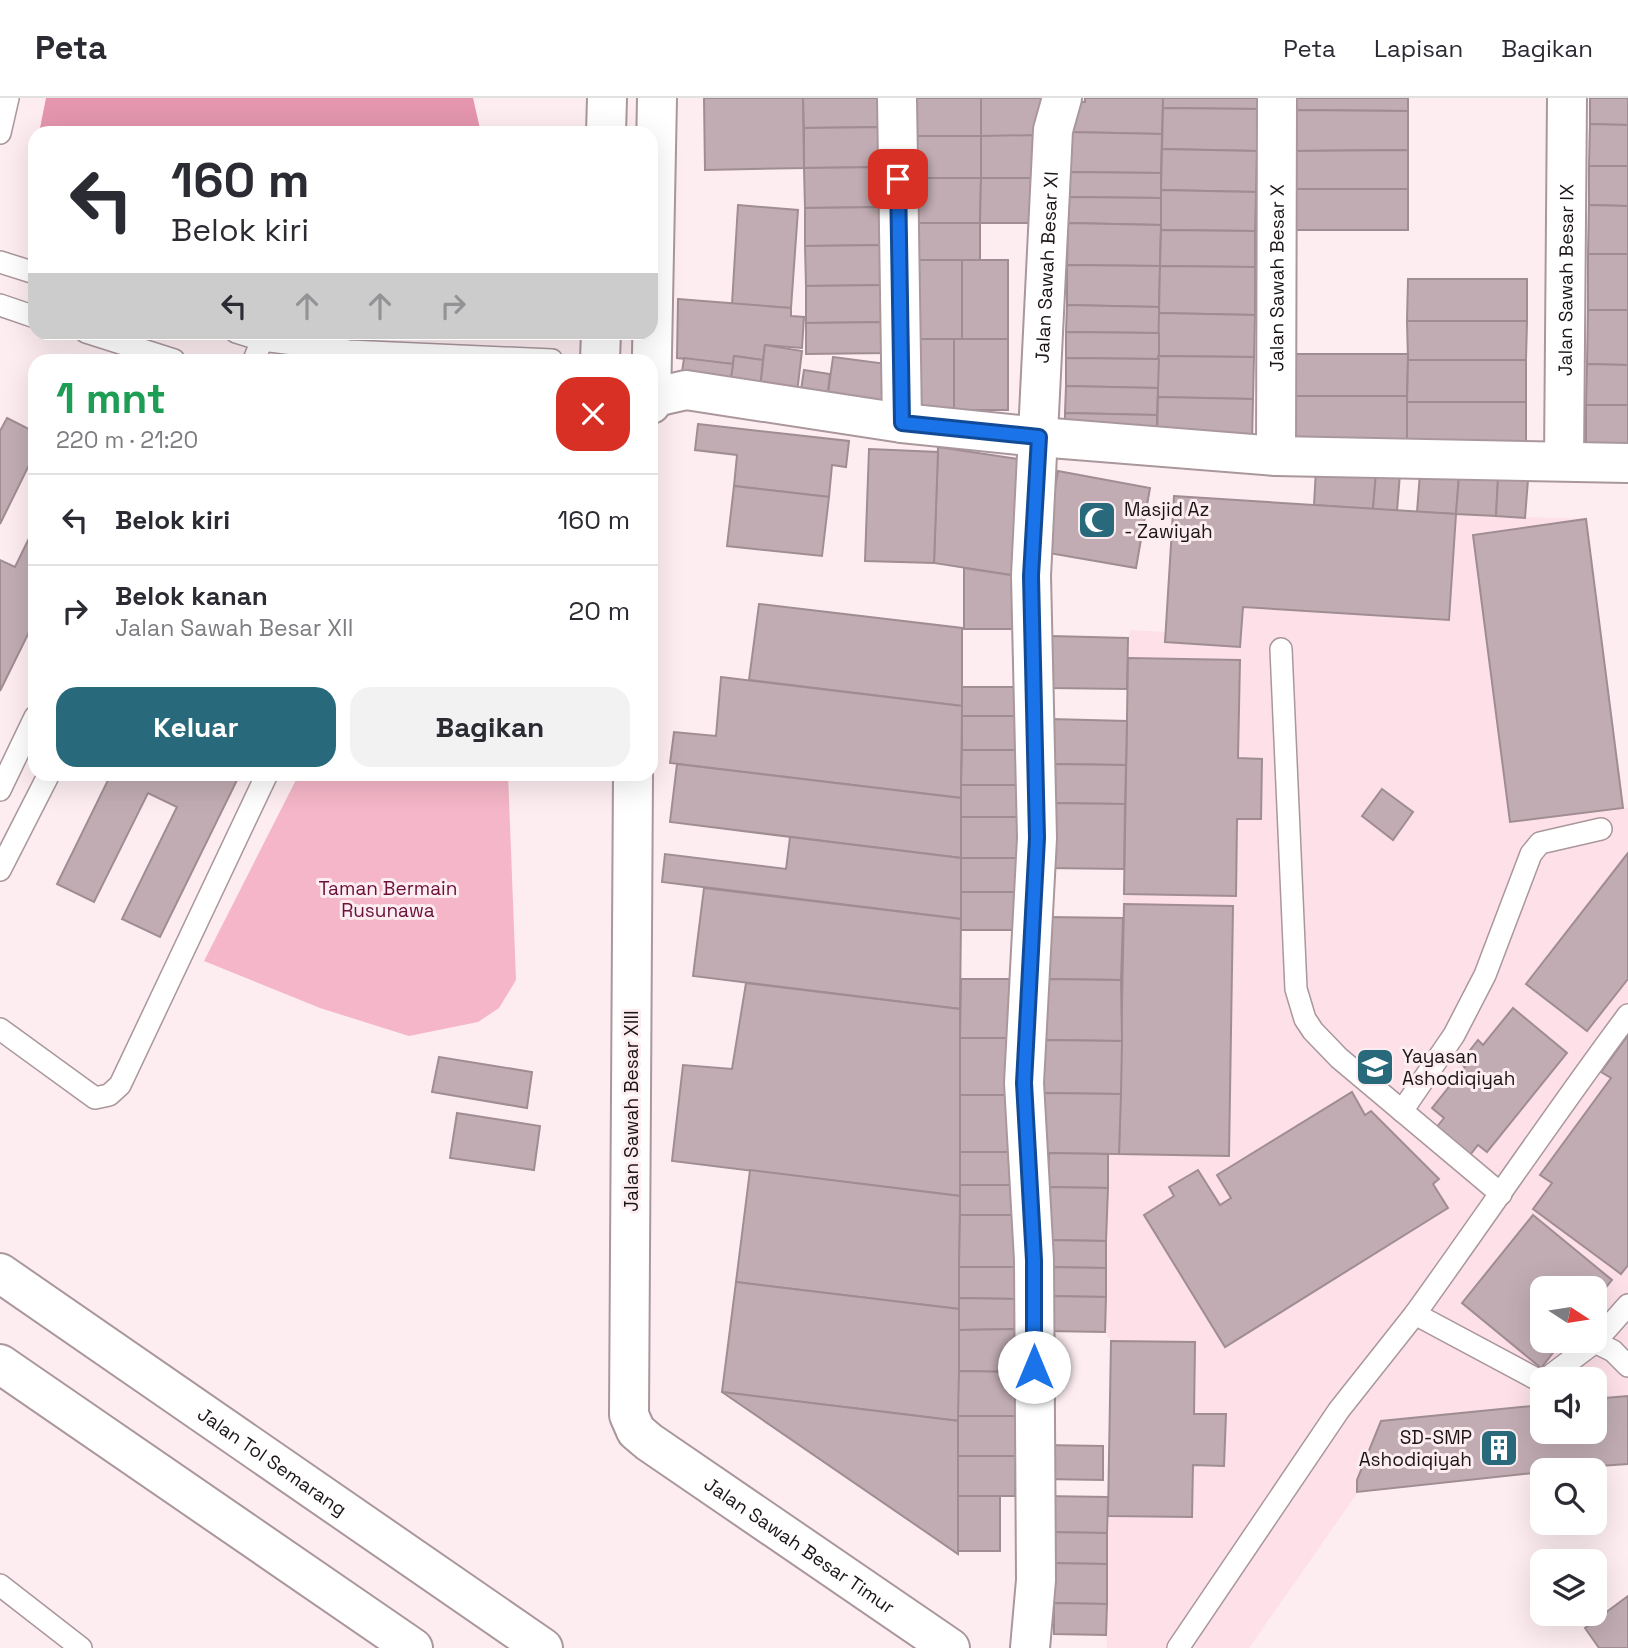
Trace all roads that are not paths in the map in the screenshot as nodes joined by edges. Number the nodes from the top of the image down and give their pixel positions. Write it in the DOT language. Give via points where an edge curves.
graph roads {
  1 [pos="8,98"];
  2 [pos="607,98"];
  3 [pos="657,98"];
  4 [pos="898,98"];
  5 [pos="1062,98"];
  6 [pos="1277,98"];
  7 [pos="1567,98"];
  8 [pos="606,126"];
  9 [pos="657,126"];
  10 [pos="0,133"];
  11 [pos="0,262"];
  12 [pos="28,271"];
  13 [pos="0,305"];
  14 [pos="28,315"];
  15 [pos="111,340"];
  16 [pos="262,340"];
  17 [pos="155,354"];
  18 [pos="256,354"];
  19 [pos="417,354"];
  20 [pos="658,388"];
  21 [pos="902,423"];
  22 [pos="1039,437"];
  23 [pos="1276,456"];
  24 [pos="1563,460"];
  25 [pos="1628,463"];
  26 [pos="1281,649"];
  27 [pos="28,732"];
  28 [pos="45,781"];
  29 [pos="264,781"];
  30 [pos="633,781"];
  31 [pos="0,790"];
  32 [pos="1601,829"];
  33 [pos="0,870"];
  34 [pos="1628,1015"];
  35 [pos="0,1029"];
  36 [pos="1402,1111"];
  37 [pos="1501,1194"];
  38 [pos="0,1273"];
  39 [pos="1628,1305"];
  40 [pos="1415,1314"];
  41 [pos="1607,1329"];
  42 [pos="1607,1348"];
  43 [pos="1581,1353"];
  44 [pos="0,1364"];
  45 [pos="1628,1366"];
  46 [pos="1562,1367"];
  47 [pos="1530,1374"];
  48 [pos="649,1442"];
  49 [pos="0,1585"];
  50 [pos="81,1648"];
  51 [pos="413,1648"];
  52 [pos="543,1648"];
  53 [pos="950,1648"];
  54 [pos="1030,1648"];
  55 [pos="1178,1648"];
  1 -- 10 [label="lane"];
  2 -- 8 [label="main road"];
  3 -- 9 [label="main road"];
  4 -- 21 [label="main road"];
  5 -- 22 [label="main road, Jalan Sawah Besar XI" via="1053,130"];
  6 -- 23 [label="main road, Jalan Sawah Besar X"];
  7 -- 24 [label="main road, Jalan Sawah Besar IX"];
  11 -- 12 [label="lane"];
  13 -- 14 [label="lane"];
  15 -- 17 [label="lane"];
  16 -- 18 [label="lane"];
  16 -- 19 [label="lane"];
  20 -- 21 [label="main road"];
  21 -- 22 [label="main road"];
  22 -- 23 [label="main road"];
  22 -- 54 [label="main road, Jalan Sawah Besar XI" via="1031,576 1037,838 1024,1083 1034,1260 1035,1580"];
  23 -- 24 [label="main road"];
  24 -- 25 [label="main road"];
  26 -- 36 [label="lane" via="1300,1008 1313,1031"];
  27 -- 31 [label="lane"];
  28 -- 33 [label="lane"];
  29 -- 35 [label="lane" via="120,1085 109,1095 95,1098"];
  30 -- 48 [label="main road, Jalan Sawah Besar XIII" via="629,1415 636,1431"];
  32 -- 36 [label="lane" via="1540,843 1531,854 1485,975 1454,1035"];
  34 -- 37 [label="lane" via="1542,1130"];
  36 -- 37 [label="lane"];
  37 -- 40 [label="lane"];
  38 -- 52 [label="main road, Jalan Tol Semarang"];
  39 -- 41 [label="lane"];
  40 -- 47 [label="lane"];
  40 -- 55 [label="lane" via="1339,1410"];
  42 -- 45 [label="lane"];
  43 -- 46 [label="lane"];
  44 -- 51 [label="main road"];
  48 -- 53 [label="main road, Jalan Sawah Besar Timur"];
  49 -- 50 [label="lane"];
}
